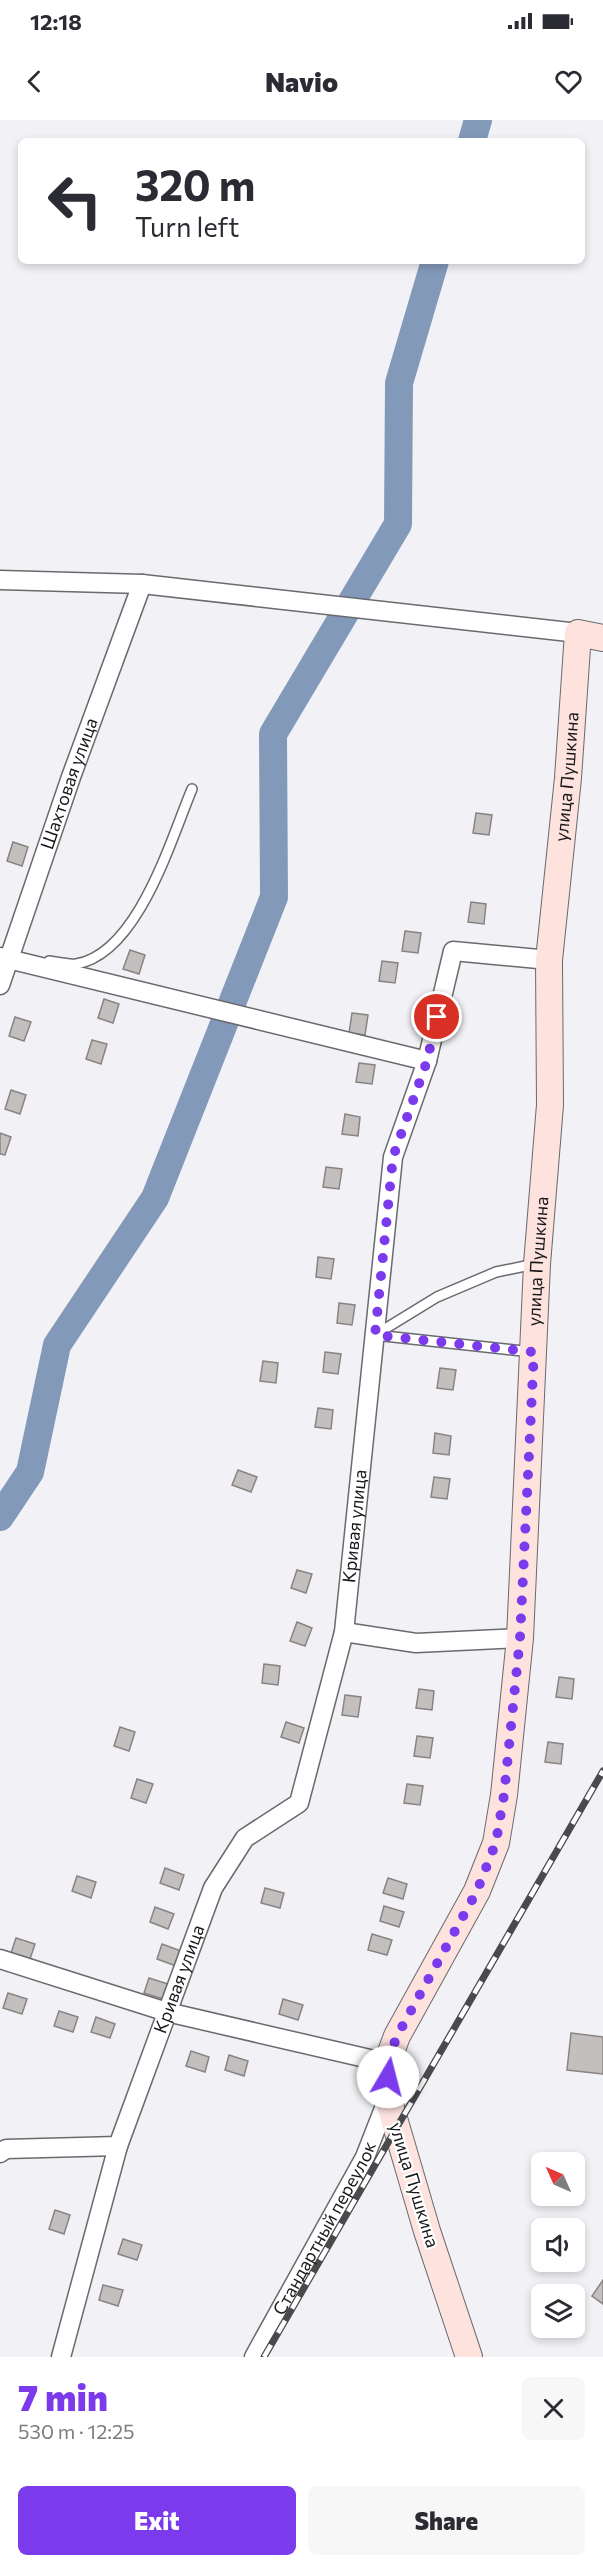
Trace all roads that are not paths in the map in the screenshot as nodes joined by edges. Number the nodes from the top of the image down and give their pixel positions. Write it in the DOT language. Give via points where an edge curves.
graph roads {
  1 [pos="0,580"];
  2 [pos="142,584"];
  3 [pos="591,635"];
  4 [pos="192,789"];
  5 [pos="4,958"];
  6 [pos="549,960"];
  7 [pos="0,985"];
  8 [pos="427,1061"];
  9 [pos="537,1264"];
  10 [pos="375,1335"];
  11 [pos="534,1352"];
  12 [pos="344,1632"];
  13 [pos="520,1638"];
  14 [pos="0,1959"];
  15 [pos="167,2012"];
  16 [pos="387,2063"];
  17 [pos="388,2098"];
  18 [pos="118,2146"];
  19 [pos="0,2153"];
  20 [pos="61,2357"];
  21 [pos="254,2357"];
  22 [pos="469,2357"];
  1 -- 2 [label="street"];
  2 -- 3 [label="street"];
  2 -- 5 [label="street, Шахтовая улица"];
  3 -- 6 [label="main road, улица Пушкина" via="568,778"];
  4 -- 5 [label="lane" via="142,908 119,940 76,964"];
  5 -- 7 [label="street, Шахтовая улица"];
  5 -- 8 [label="street"];
  6 -- 8 [label="street, Кривая улица" via="453,951"];
  6 -- 9 [label="main road, улица Пушкина" via="550,1105"];
  8 -- 10 [label="street, Кривая улица" via="393,1157"];
  9 -- 10 [label="lane" via="496,1272 437,1297"];
  9 -- 11 [label="main road, улица Пушкина"];
  10 -- 11 [label="lane"];
  10 -- 12 [label="street, Кривая улица"];
  11 -- 13 [label="main road, улица Пушкина"];
  12 -- 13 [label="street" via="416,1643"];
  12 -- 15 [label="street, Кривая улица" via="299,1803 245,1838 213,1888"];
  13 -- 16 [label="main road, улица Пушкина" via="496,1842 477,1891 397,2036"];
  14 -- 15 [label="street"];
  15 -- 16 [label="street"];
  15 -- 18 [label="street, Кривая улица"];
  16 -- 17 [label="main road, улица Пушкина"];
  17 -- 21 [label="street, Стандартный переулок" via="365,2157"];
  17 -- 22 [label="main road, улица Пушкина"];
  18 -- 19 [label="street" via="6,2149"];
  18 -- 20 [label="street, Кривая улица"];
}
